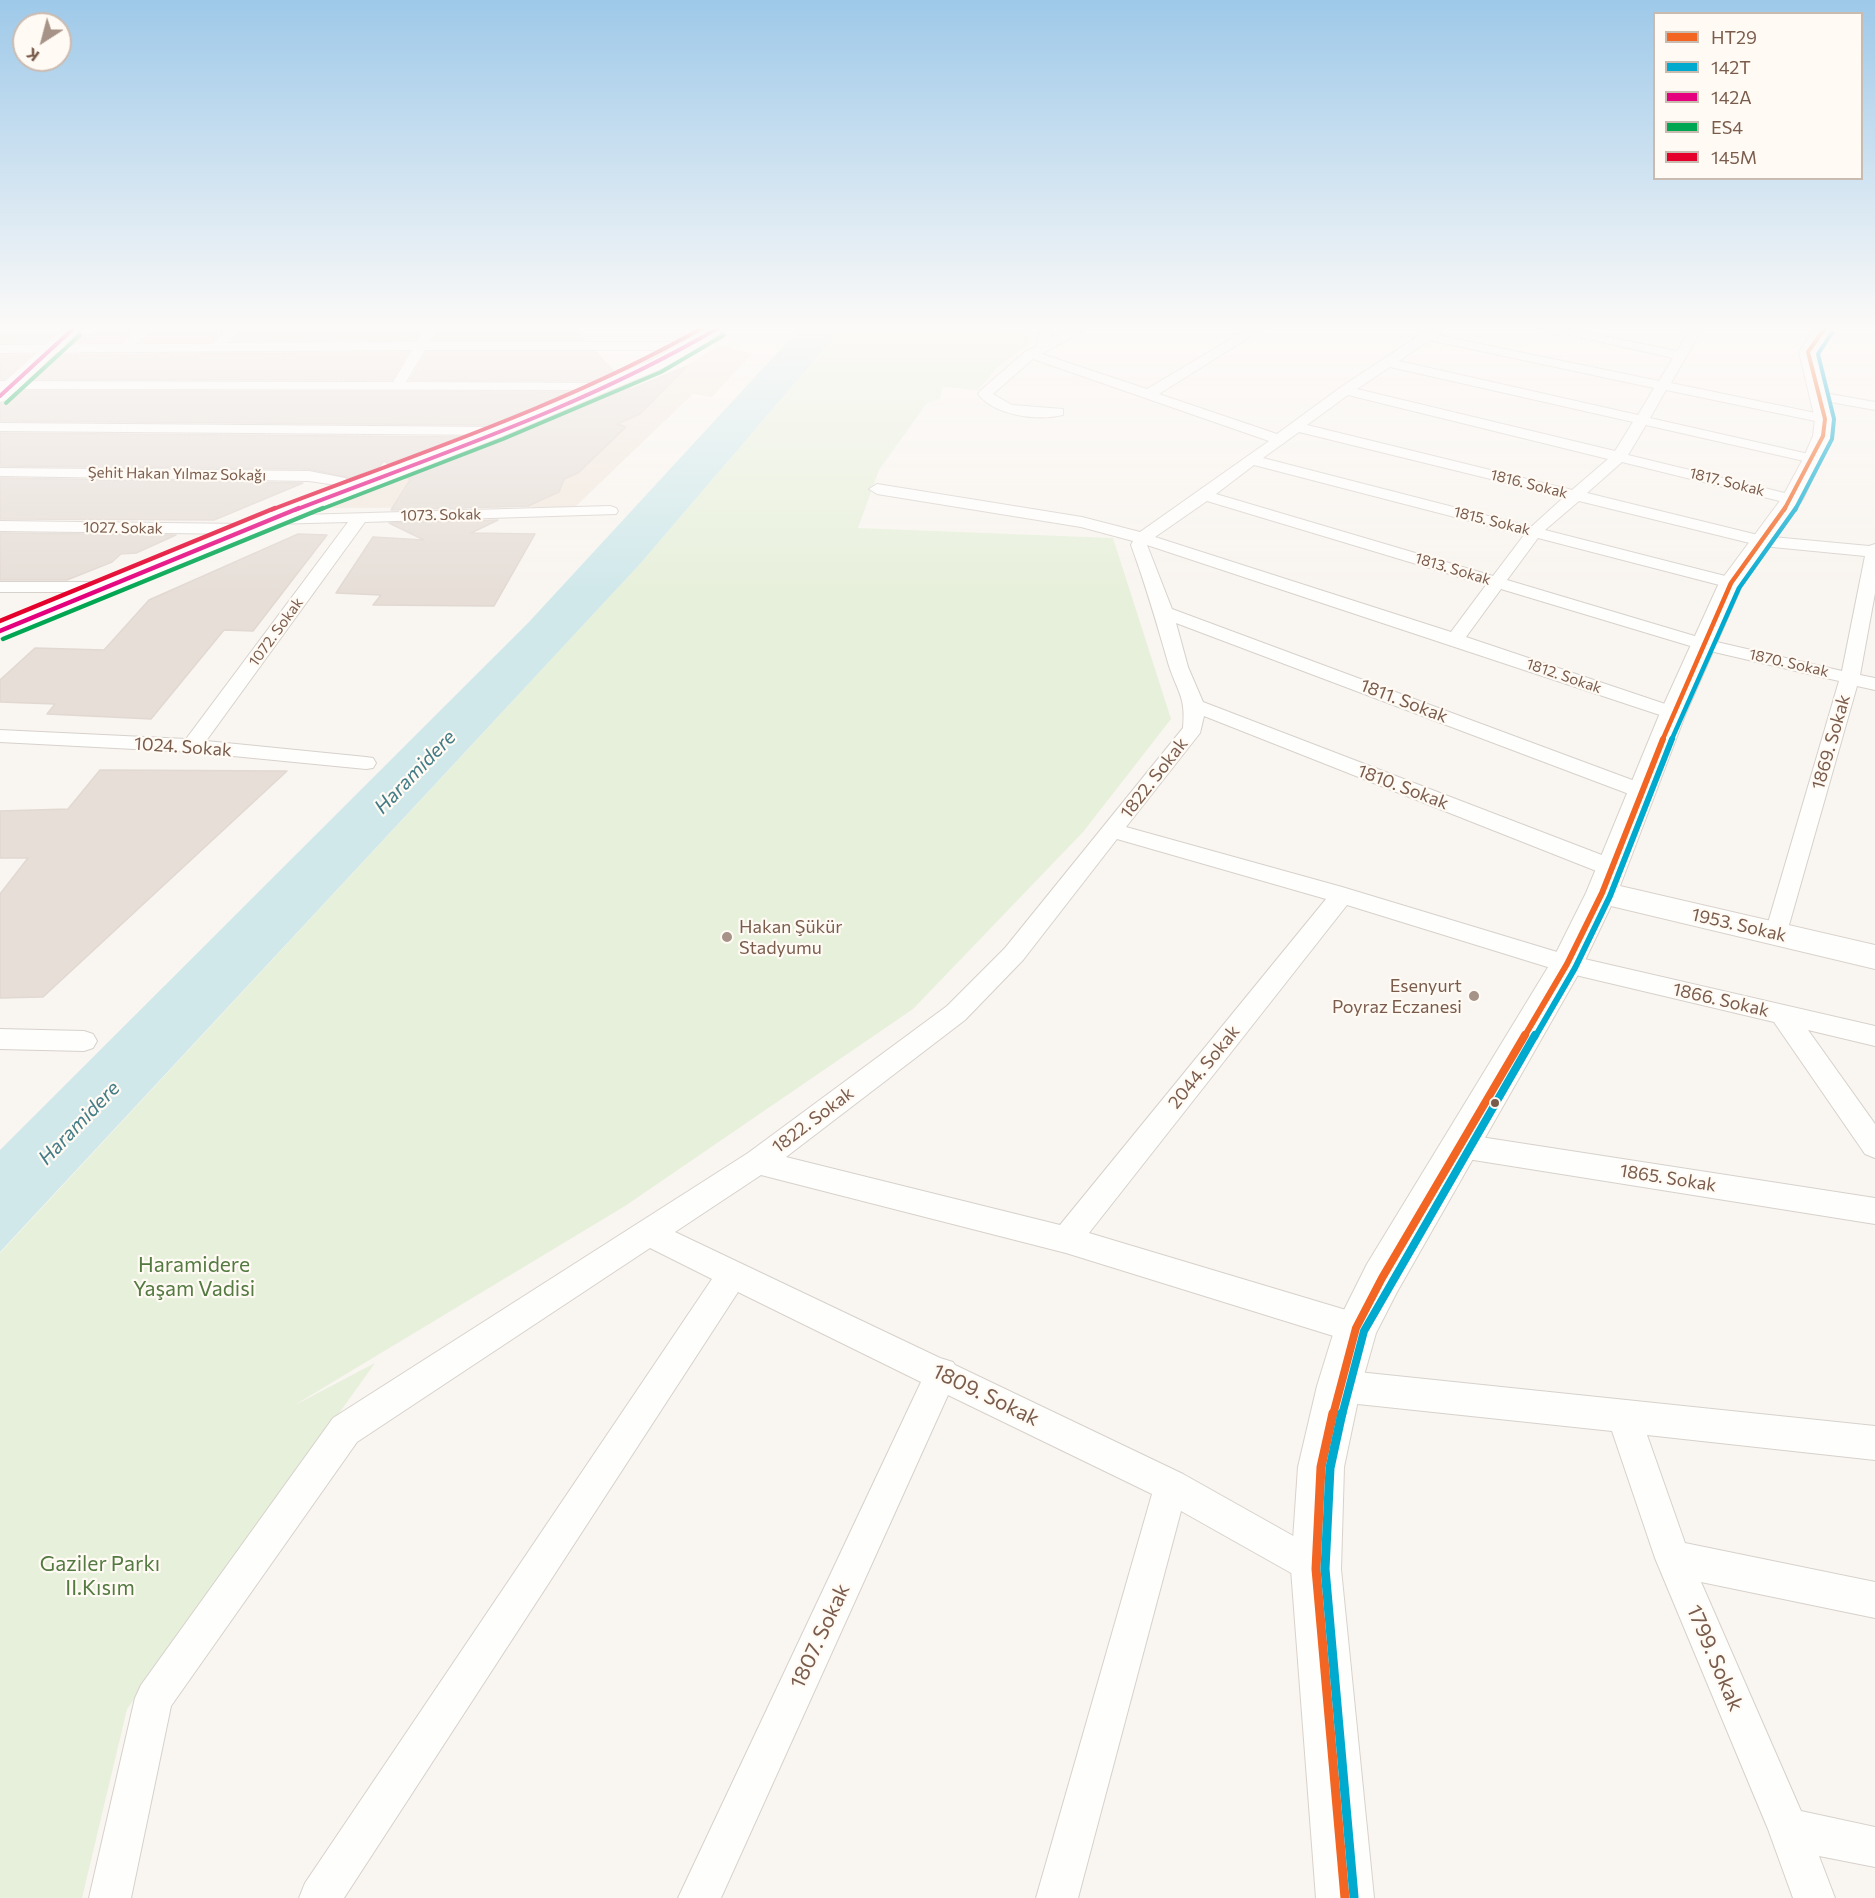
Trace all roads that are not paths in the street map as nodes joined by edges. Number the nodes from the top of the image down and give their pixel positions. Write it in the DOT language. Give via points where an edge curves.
graph roads {
  1 [pos="533,417"];
  2 [pos="1214,417"];
  3 [pos="1310,417"];
  4 [pos="1456,417"];
  5 [pos="1632,417"];
  6 [pos="1822,417"];
  7 [pos="1643,419"];
  8 [pos="0,427"];
  9 [pos="1296,427"];
  10 [pos="499,431"];
  11 [pos="1278,439"];
  12 [pos="1620,456"];
  13 [pos="1813,459"];
  14 [pos="1252,460"];
  15 [pos="0,472"];
  16 [pos="352,487"];
  17 [pos="877,489"];
  18 [pos="1204,495"];
  19 [pos="1575,495"];
  20 [pos="1792,498"];
  21 [pos="610,511"];
  22 [pos="360,517"];
  23 [pos="271,519"];
  24 [pos="0,526"];
  25 [pos="246,529"];
  26 [pos="1534,532"];
  27 [pos="1142,538"];
  28 [pos="1762,541"];
  29 [pos="1875,551"];
  30 [pos="1498,582"];
  31 [pos="1731,583"];
  32 [pos="0,587"];
  33 [pos="108,587"];
  34 [pos="1164,612"];
  35 [pos="0,631"];
  36 [pos="1455,639"];
  37 [pos="1703,644"];
  38 [pos="1850,677"];
  39 [pos="1875,684"];
  40 [pos="1195,706"];
  41 [pos="1673,713"];
  42 [pos="0,736"];
  43 [pos="192,746"];
  44 [pos="366,763"];
  45 [pos="1644,792"];
  46 [pos="1113,831"];
  47 [pos="1607,881"];
  48 [pos="1342,895"];
  49 [pos="1777,933"];
  50 [pos="1875,957"];
  51 [pos="1567,964"];
  52 [pos="1782,1014"];
  53 [pos="1875,1036"];
  54 [pos="0,1039"];
  55 [pos="84,1041"];
  56 [pos="1461,1146"];
  57 [pos="1875,1146"];
  58 [pos="758,1162"];
  59 [pos="1875,1210"];
  60 [pos="650,1234"];
  61 [pos="1066,1240"];
  62 [pos="733,1273"];
  63 [pos="1356,1328"];
  64 [pos="942,1373"];
  65 [pos="1339,1386"];
  66 [pos="1623,1415"];
  67 [pos="1875,1443"];
  68 [pos="1172,1486"];
  69 [pos="1673,1558"];
  70 [pos="1316,1569"];
  71 [pos="1875,1600"];
  72 [pos="1788,1829"];
  73 [pos="1875,1847"];
  74 [pos="110,1898"];
  75 [pos="321,1898"];
  76 [pos="699,1898"];
  77 [pos="1057,1898"];
  78 [pos="1345,1898"];
  79 [pos="1814,1898"];
  1 -- 10 [label="main road"];
  2 -- 11 [label="street"];
  3 -- 9 [label="street"];
  4 -- 12 [label="street, 1817. Sokak"];
  5 -- 7 [label="street"];
  6 -- 13 [label="main road" via="1823,436"];
  7 -- 12 [label="street"];
  7 -- 13 [label="street"];
  8 -- 10 [label="street"];
  9 -- 11 [label="street"];
  9 -- 19 [label="street, 1816. Sokak"];
  10 -- 16 [label="main road"];
  11 -- 14 [label="street"];
  12 -- 19 [label="street"];
  12 -- 20 [label="street, 1817. Sokak"];
  13 -- 20 [label="main road"];
  14 -- 18 [label="street"];
  14 -- 26 [label="street, 1815. Sokak"];
  15 -- 16 [label="street, Şehit Hakan Yılmaz Sokağı" via="309,476"];
  16 -- 23 [label="main road"];
  17 -- 27 [label="street, 1812. Sokak" via="1044,514"];
  18 -- 27 [label="street"];
  18 -- 30 [label="street, 1813. Sokak"];
  19 -- 26 [label="street"];
  19 -- 28 [label="street, 1816. Sokak"];
  20 -- 28 [label="main road"];
  21 -- 22 [label="street, 1073. Sokak"];
  22 -- 23 [label="street, 1073. Sokak"];
  22 -- 43 [label="street, 1072. Sokak"];
  23 -- 25 [label="main road"];
  24 -- 25 [label="street, 1027. Sokak"];
  25 -- 33 [label="main road"];
  26 -- 30 [label="street"];
  26 -- 31 [label="street, 1815. Sokak"];
  27 -- 34 [label="street" via="1139,545"];
  27 -- 36 [label="street, 1812. Sokak"];
  28 -- 29 [label="street, 1816. Sokak"];
  28 -- 31 [label="main road"];
  29 -- 38 [label="street, 1869. Sokak"];
  30 -- 36 [label="street"];
  30 -- 37 [label="street, 1813. Sokak"];
  31 -- 37 [label="main road"];
  32 -- 33 [label="street"];
  33 -- 35 [label="main road"];
  34 -- 40 [label="street"];
  34 -- 45 [label="street, 1811. Sokak"];
  36 -- 41 [label="street, 1812. Sokak"];
  37 -- 38 [label="street, 1870. Sokak"];
  37 -- 41 [label="main road"];
  38 -- 39 [label="street, 1870. Sokak"];
  38 -- 49 [label="street, 1869. Sokak"];
  40 -- 46 [label="street, 1822. Sokak" via="1193,729"];
  40 -- 47 [label="street, 1810. Sokak"];
  41 -- 45 [label="main road"];
  42 -- 43 [label="street, 1024. Sokak"];
  43 -- 44 [label="street, 1024. Sokak"];
  45 -- 47 [label="main road"];
  46 -- 48 [label="street, 1866. Sokak"];
  46 -- 58 [label="street, 1822. Sokak" via="1014,954 956,1013"];
  47 -- 49 [label="main road, 1953. Sokak"];
  47 -- 51 [label="main road"];
  48 -- 51 [label="street, 1866. Sokak"];
  48 -- 61 [label="street, 2044. Sokak"];
  49 -- 50 [label="main road, 1953. Sokak"];
  51 -- 52 [label="street, 1866. Sokak"];
  51 -- 56 [label="main road"];
  52 -- 53 [label="street, 1866. Sokak"];
  52 -- 57 [label="street"];
  54 -- 55 [label="street"];
  56 -- 59 [label="street, 1865. Sokak"];
  56 -- 63 [label="main road"];
  58 -- 60 [label="street, 1822. Sokak"];
  58 -- 61 [label="street"];
  60 -- 62 [label="street, 1809. Sokak"];
  60 -- 74 [label="street, 1822. Sokak" via="345,1430 154,1698"];
  61 -- 63 [label="street"];
  62 -- 64 [label="street, 1809. Sokak"];
  62 -- 75 [label="street"];
  63 -- 65 [label="main road"];
  64 -- 68 [label="street, 1809. Sokak"];
  64 -- 76 [label="street, 1807. Sokak"];
  65 -- 66 [label="street"];
  65 -- 70 [label="main road" via="1321,1467"];
  66 -- 67 [label="street"];
  66 -- 69 [label="street, 1799. Sokak"];
  68 -- 70 [label="street, 1809. Sokak"];
  68 -- 77 [label="street"];
  69 -- 71 [label="street"];
  69 -- 72 [label="street, 1799. Sokak"];
  70 -- 78 [label="main road"];
  72 -- 73 [label="street"];
  72 -- 79 [label="street, 1799. Sokak"];
}
